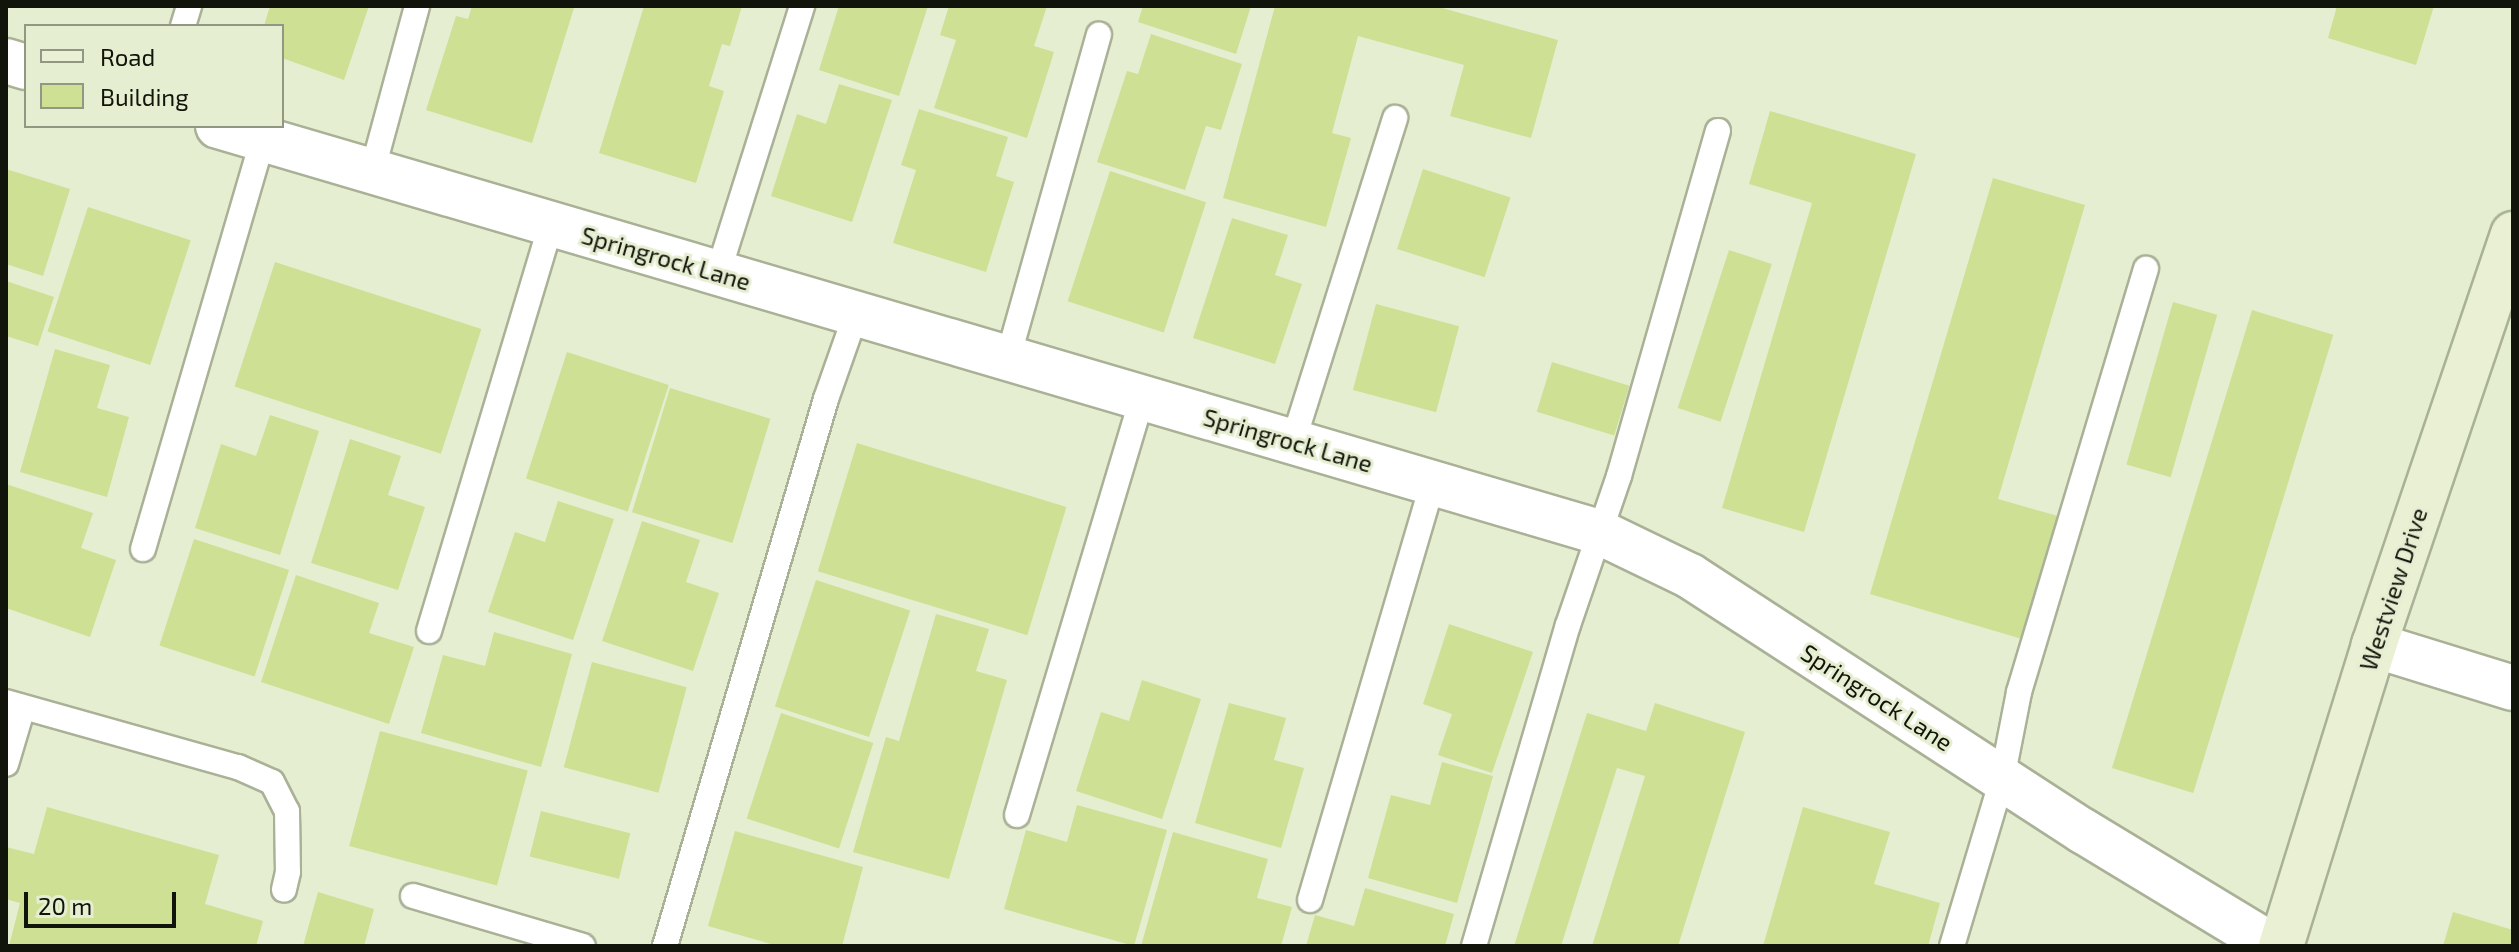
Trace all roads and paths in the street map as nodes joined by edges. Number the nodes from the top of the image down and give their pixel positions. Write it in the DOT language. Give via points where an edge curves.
graph roads {
  1 [pos="417,6"];
  2 [pos="802,6"];
  3 [pos="1099,35"];
  4 [pos="1395,118"];
  5 [pos="225,128"];
  6 [pos="1718,131"];
  7 [pos="263,139"];
  8 [pos="372,172"];
  9 [pos="551,224"];
  10 [pos="2513,234"];
  11 [pos="2146,269"];
  12 [pos="718,273"];
  13 [pos="856,314"];
  14 [pos="1008,358"];
  15 [pos="1142,398"];
  16 [pos="1293,442"];
  17 [pos="1433,483"];
  18 [pos="1599,532"];
  19 [pos="143,549"];
  20 [pos="429,631"];
  21 [pos="2374,645"];
  22 [pos="2513,688"];
  23 [pos="15,705"];
  24 [pos="6,764"];
  25 [pos="2002,779"];
  26 [pos="1017,815"];
  27 [pos="284,890"];
  28 [pos="413,896"];
  29 [pos="1310,900"];
  30 [pos="583,946"];
  31 [pos="665,946"];
  32 [pos="1474,946"];
  33 [pos="1952,946"];
  34 [pos="2273,946"];
  35 [pos="2281,946"];
  1 -- 8 [label="lane"];
  2 -- 12 [label="lane"];
  3 -- 14 [label="lane"];
  4 -- 16 [label="lane"];
  5 -- 7 [label="street, Springrock Lane"];
  6 -- 18 [label="lane"];
  7 -- 8 [label="street, Springrock Lane"];
  7 -- 19 [label="lane"];
  8 -- 9 [label="street, Springrock Lane"];
  9 -- 12 [label="street, Springrock Lane"];
  9 -- 20 [label="lane"];
  10 -- 21 [label="main road, Westview Drive"];
  11 -- 25 [label="lane" via="2019,692"];
  12 -- 13 [label="street, Springrock Lane"];
  13 -- 14 [label="street, Springrock Lane"];
  13 -- 31 [label="lane" via="821,414"];
  14 -- 15 [label="street, Springrock Lane"];
  15 -- 16 [label="street, Springrock Lane"];
  15 -- 26 [label="lane"];
  16 -- 17 [label="street, Springrock Lane"];
  17 -- 18 [label="street, Springrock Lane"];
  17 -- 29 [label="lane"];
  18 -- 25 [label="street, Springrock Lane" via="1690,576"];
  18 -- 32 [label="lane"];
  21 -- 22 [label="street"];
  21 -- 35 [label="main road, Westview Drive"];
  23 -- 24 [label="lane"];
  23 -- 27 [label="lane" via="238,767 272,782 287,811"];
  25 -- 33 [label="lane"];
  25 -- 34 [label="street, Springrock Lane"];
  28 -- 30 [label="lane"];
}
